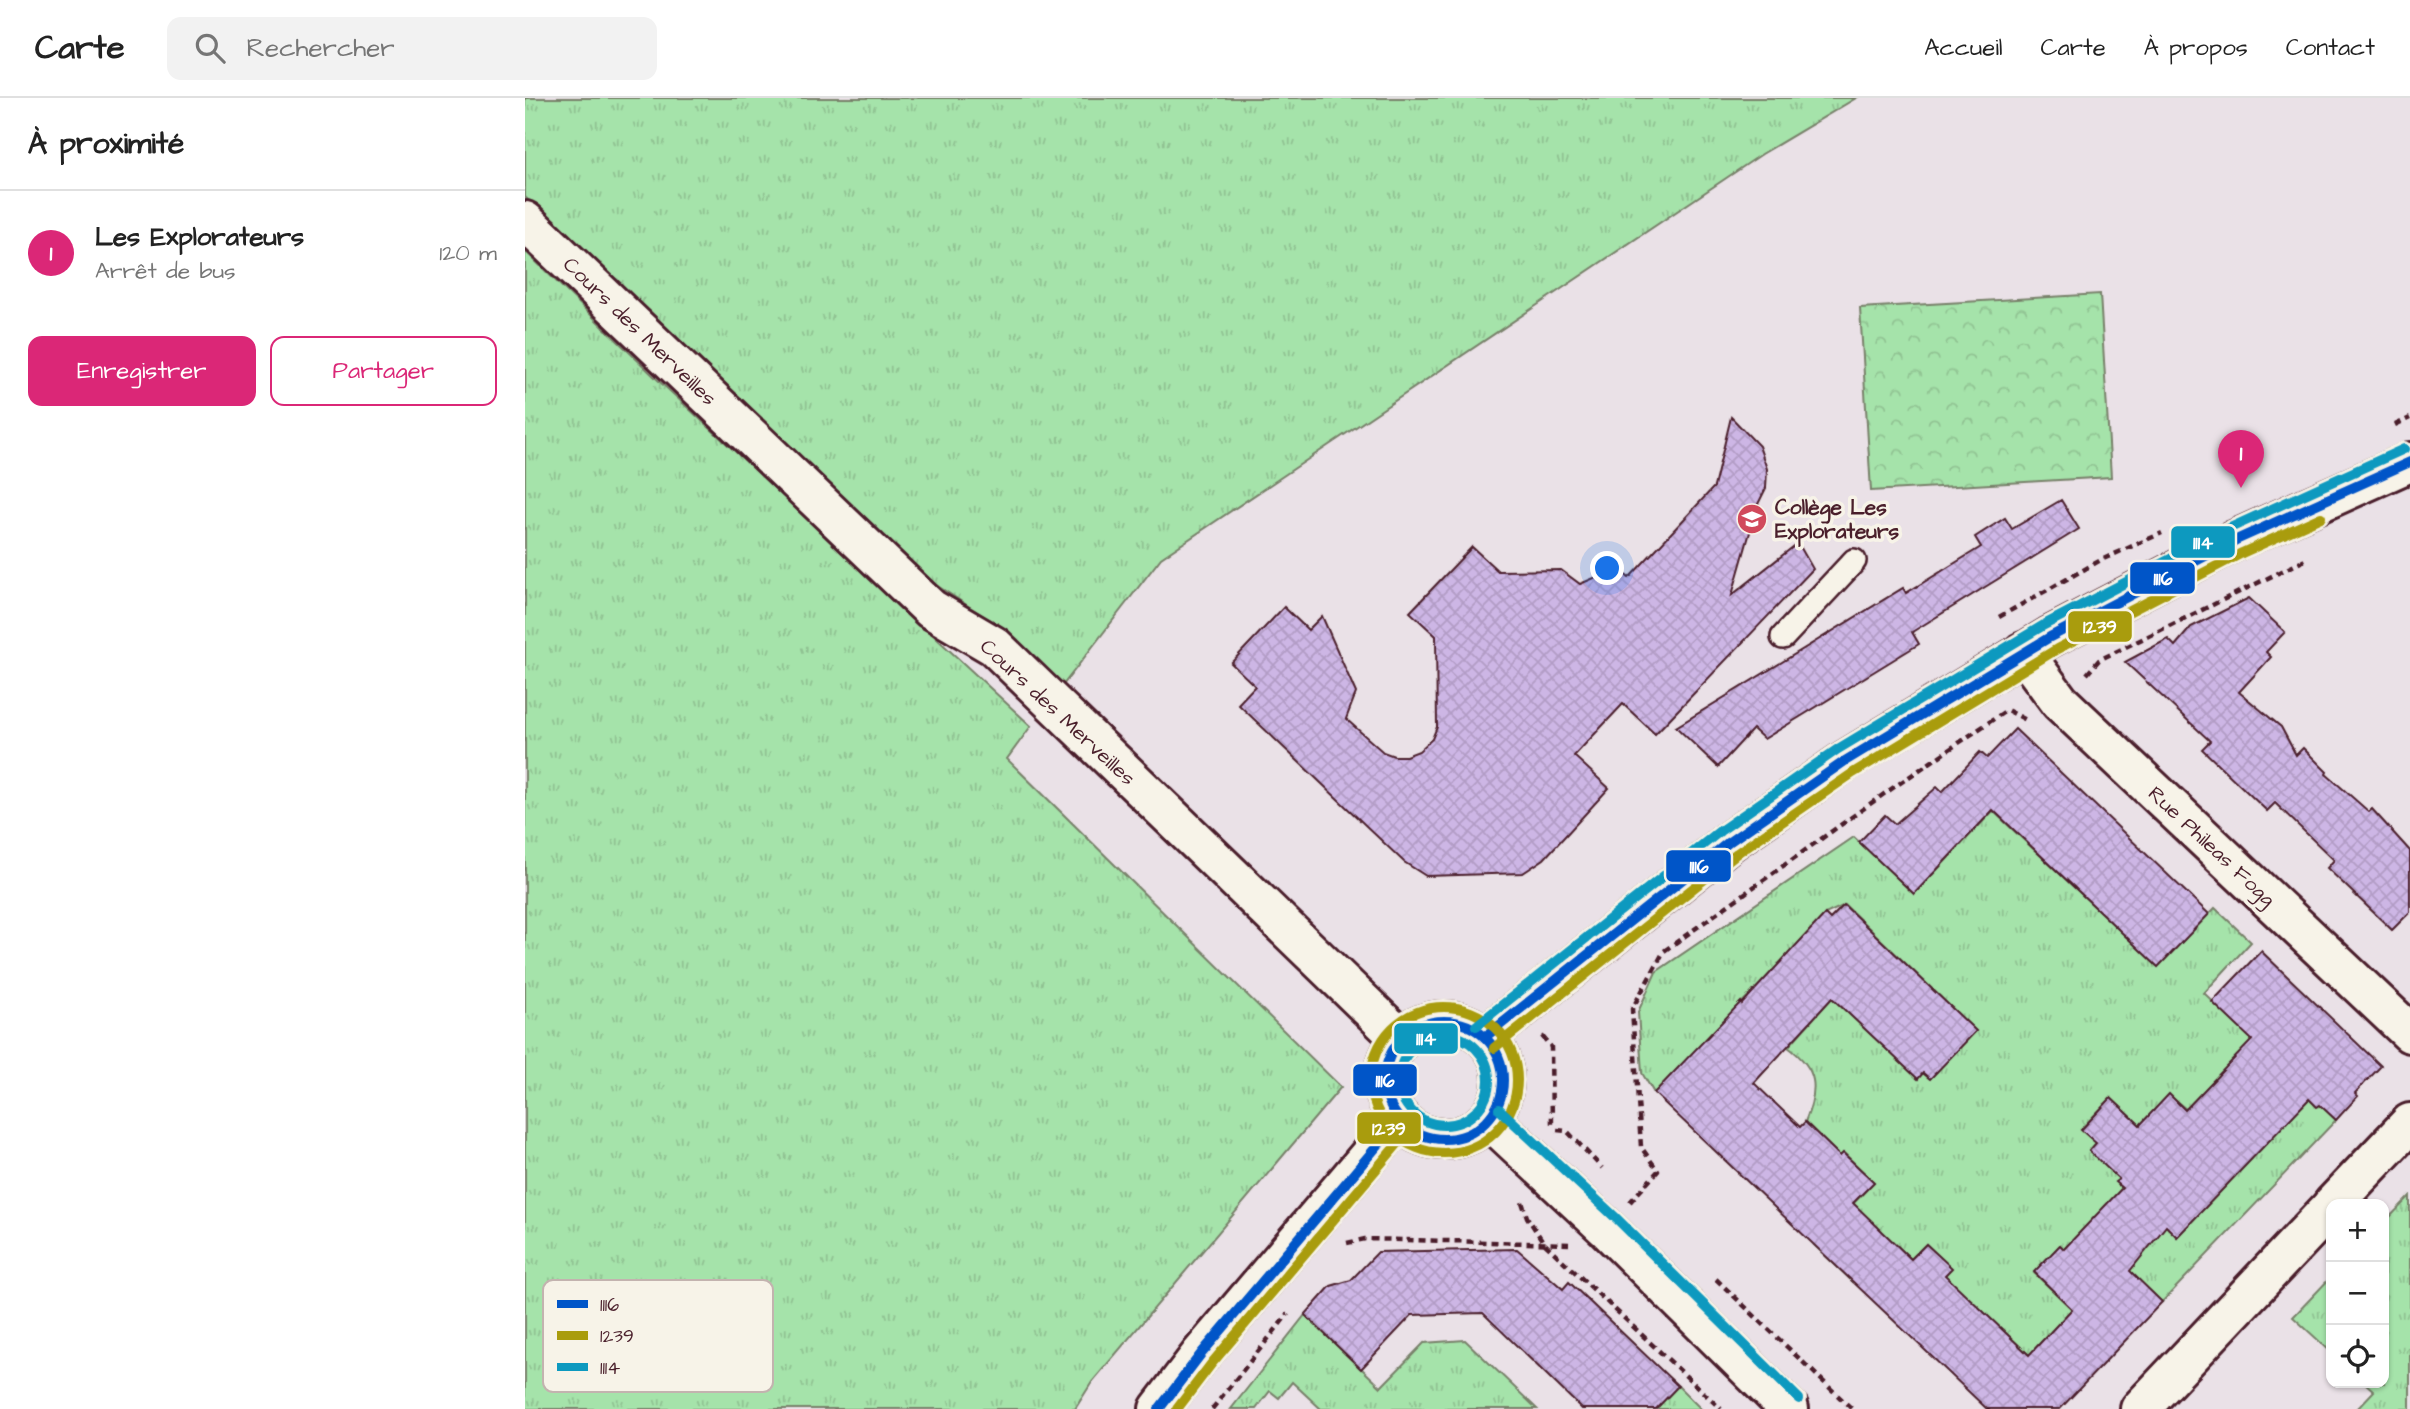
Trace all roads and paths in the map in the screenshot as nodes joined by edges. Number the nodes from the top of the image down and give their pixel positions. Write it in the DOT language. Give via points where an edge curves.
graph roads {
  1 [pos="525,221"];
  2 [pos="2410,462"];
  3 [pos="2307,559"];
  4 [pos="1854,561"];
  5 [pos="1783,636"];
  6 [pos="2023,652"];
  7 [pos="2060,702"];
  8 [pos="1519,1009"];
  9 [pos="2410,1033"];
  10 [pos="1485,1037"];
  11 [pos="1401,1039"];
  12 [pos="1400,1119"];
  13 [pos="1489,1119"];
  14 [pos="2410,1123"];
  15 [pos="1533,1159"];
  16 [pos="2338,1199"];
  17 [pos="2326,1211"];
  18 [pos="1606,1228"];
  19 [pos="1346,1243"];
  20 [pos="1544,1243"];
  21 [pos="1296,1305"];
  22 [pos="1159,1409"];
  23 [pos="1212,1409"];
  24 [pos="1721,1409"];
  25 [pos="1789,1409"];
  26 [pos="2140,1409"];
  1 -- 11 [label="street, Cours des Merveilles" via="931,609 994,646"];
  2 -- 6 [label="street" via="2236,540"];
  3 -- 7 [label="path" via="2099,660"];
  4 -- 5 [label="lane"];
  6 -- 7 [label="street, Rue Phileas Fogg"];
  6 -- 8 [label="street" via="1845,761 1729,842"];
  7 -- 9 [label="street, Rue Phileas Fogg"];
  7 -- 18 [label="path" via="2037,727 2007,710 1664,951 1632,1009 1641,1147 1658,1171"];
  8 -- 10 [label="street"];
  8 -- 15 [label="path" via="1551,1046 1552,1129"];
  10 -- 11 [label="street" via="1464,1024 1438,1020 1414,1028"];
  10 -- 13 [label="street" via="1498,1055 1504,1077 1500,1099"];
  11 -- 12 [label="street" via="1385,1076 1387,1096"];
  12 -- 13 [label="street" via="1424,1136 1447,1139 1475,1130"];
  12 -- 22 [label="street"];
  13 -- 15 [label="street"];
  14 -- 16 [label="street"];
  15 -- 18 [label="street"];
  15 -- 20 [label="path" via="1515,1183 1527,1217"];
  17 -- 26 [label="street"];
  18 -- 20 [label="path" via="1583,1245"];
  18 -- 25 [label="street"];
  19 -- 20 [label="path" via="1365,1239"];
  20 -- 24 [label="path"];
  21 -- 23 [label="path"];
}
